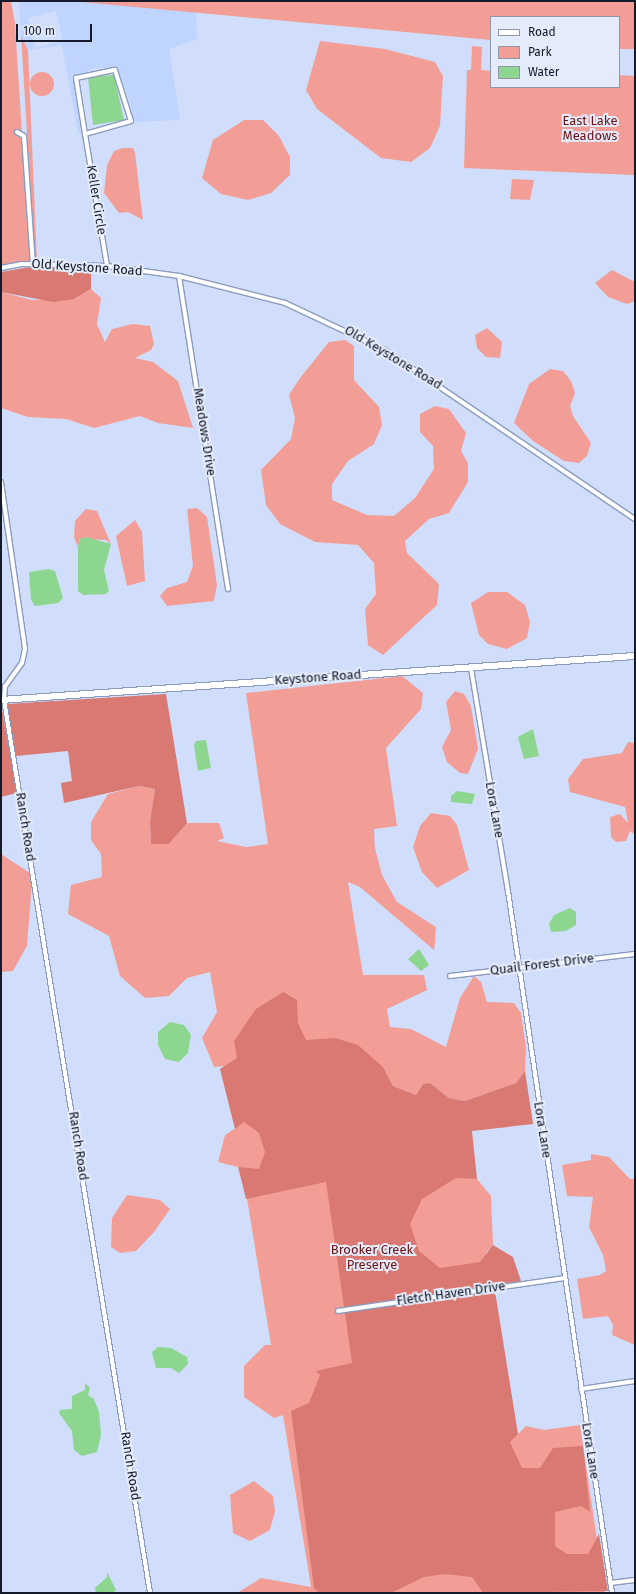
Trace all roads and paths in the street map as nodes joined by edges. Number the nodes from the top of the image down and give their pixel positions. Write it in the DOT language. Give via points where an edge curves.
graph roads {
  1 [pos="17,132"];
  2 [pos="85,134"];
  3 [pos="33,264"];
  4 [pos="107,266"];
  5 [pos="1,268"];
  6 [pos="179,276"];
  7 [pos="1,482"];
  8 [pos="635,519"];
  9 [pos="228,589"];
  10 [pos="635,656"];
  11 [pos="471,668"];
  12 [pos="2,700"];
  13 [pos="635,954"];
  14 [pos="520,969"];
  15 [pos="450,976"];
  16 [pos="563,1278"];
  17 [pos="338,1311"];
  18 [pos="635,1381"];
  19 [pos="581,1389"];
  20 [pos="635,1580"];
  21 [pos="610,1583"];
  22 [pos="150,1593"];
  23 [pos="612,1593"];
  1 -- 3 [label="street" via="24,136"];
  2 -- 2 [label="street, Keller Circle" via="76,78 116,70 131,121"];
  2 -- 4 [label="street, Keller Circle"];
  3 -- 4 [label="street, Old Keystone Road"];
  3 -- 5 [label="street, Old Keystone Road"];
  4 -- 6 [label="street, Old Keystone Road"];
  6 -- 8 [label="street, Old Keystone Road" via="286,303 348,329 438,384"];
  6 -- 9 [label="street, Meadows Drive"];
  7 -- 12 [label="street" via="25,649 22,663 5,686"];
  10 -- 11 [label="main road, Keystone Road"];
  11 -- 12 [label="main road, Keystone Road"];
  11 -- 14 [label="street, Lora Lane"];
  12 -- 22 [label="street, Ranch Road"];
  13 -- 14 [label="street, Quail Forest Drive"];
  14 -- 15 [label="street, Quail Forest Drive"];
  14 -- 16 [label="street, Lora Lane"];
  16 -- 17 [label="street, Fletch Haven Drive"];
  16 -- 19 [label="street, Lora Lane"];
  18 -- 19 [label="street"];
  19 -- 21 [label="street, Lora Lane"];
  20 -- 21 [label="street"];
  21 -- 23 [label="street, Lora Lane"];
}
